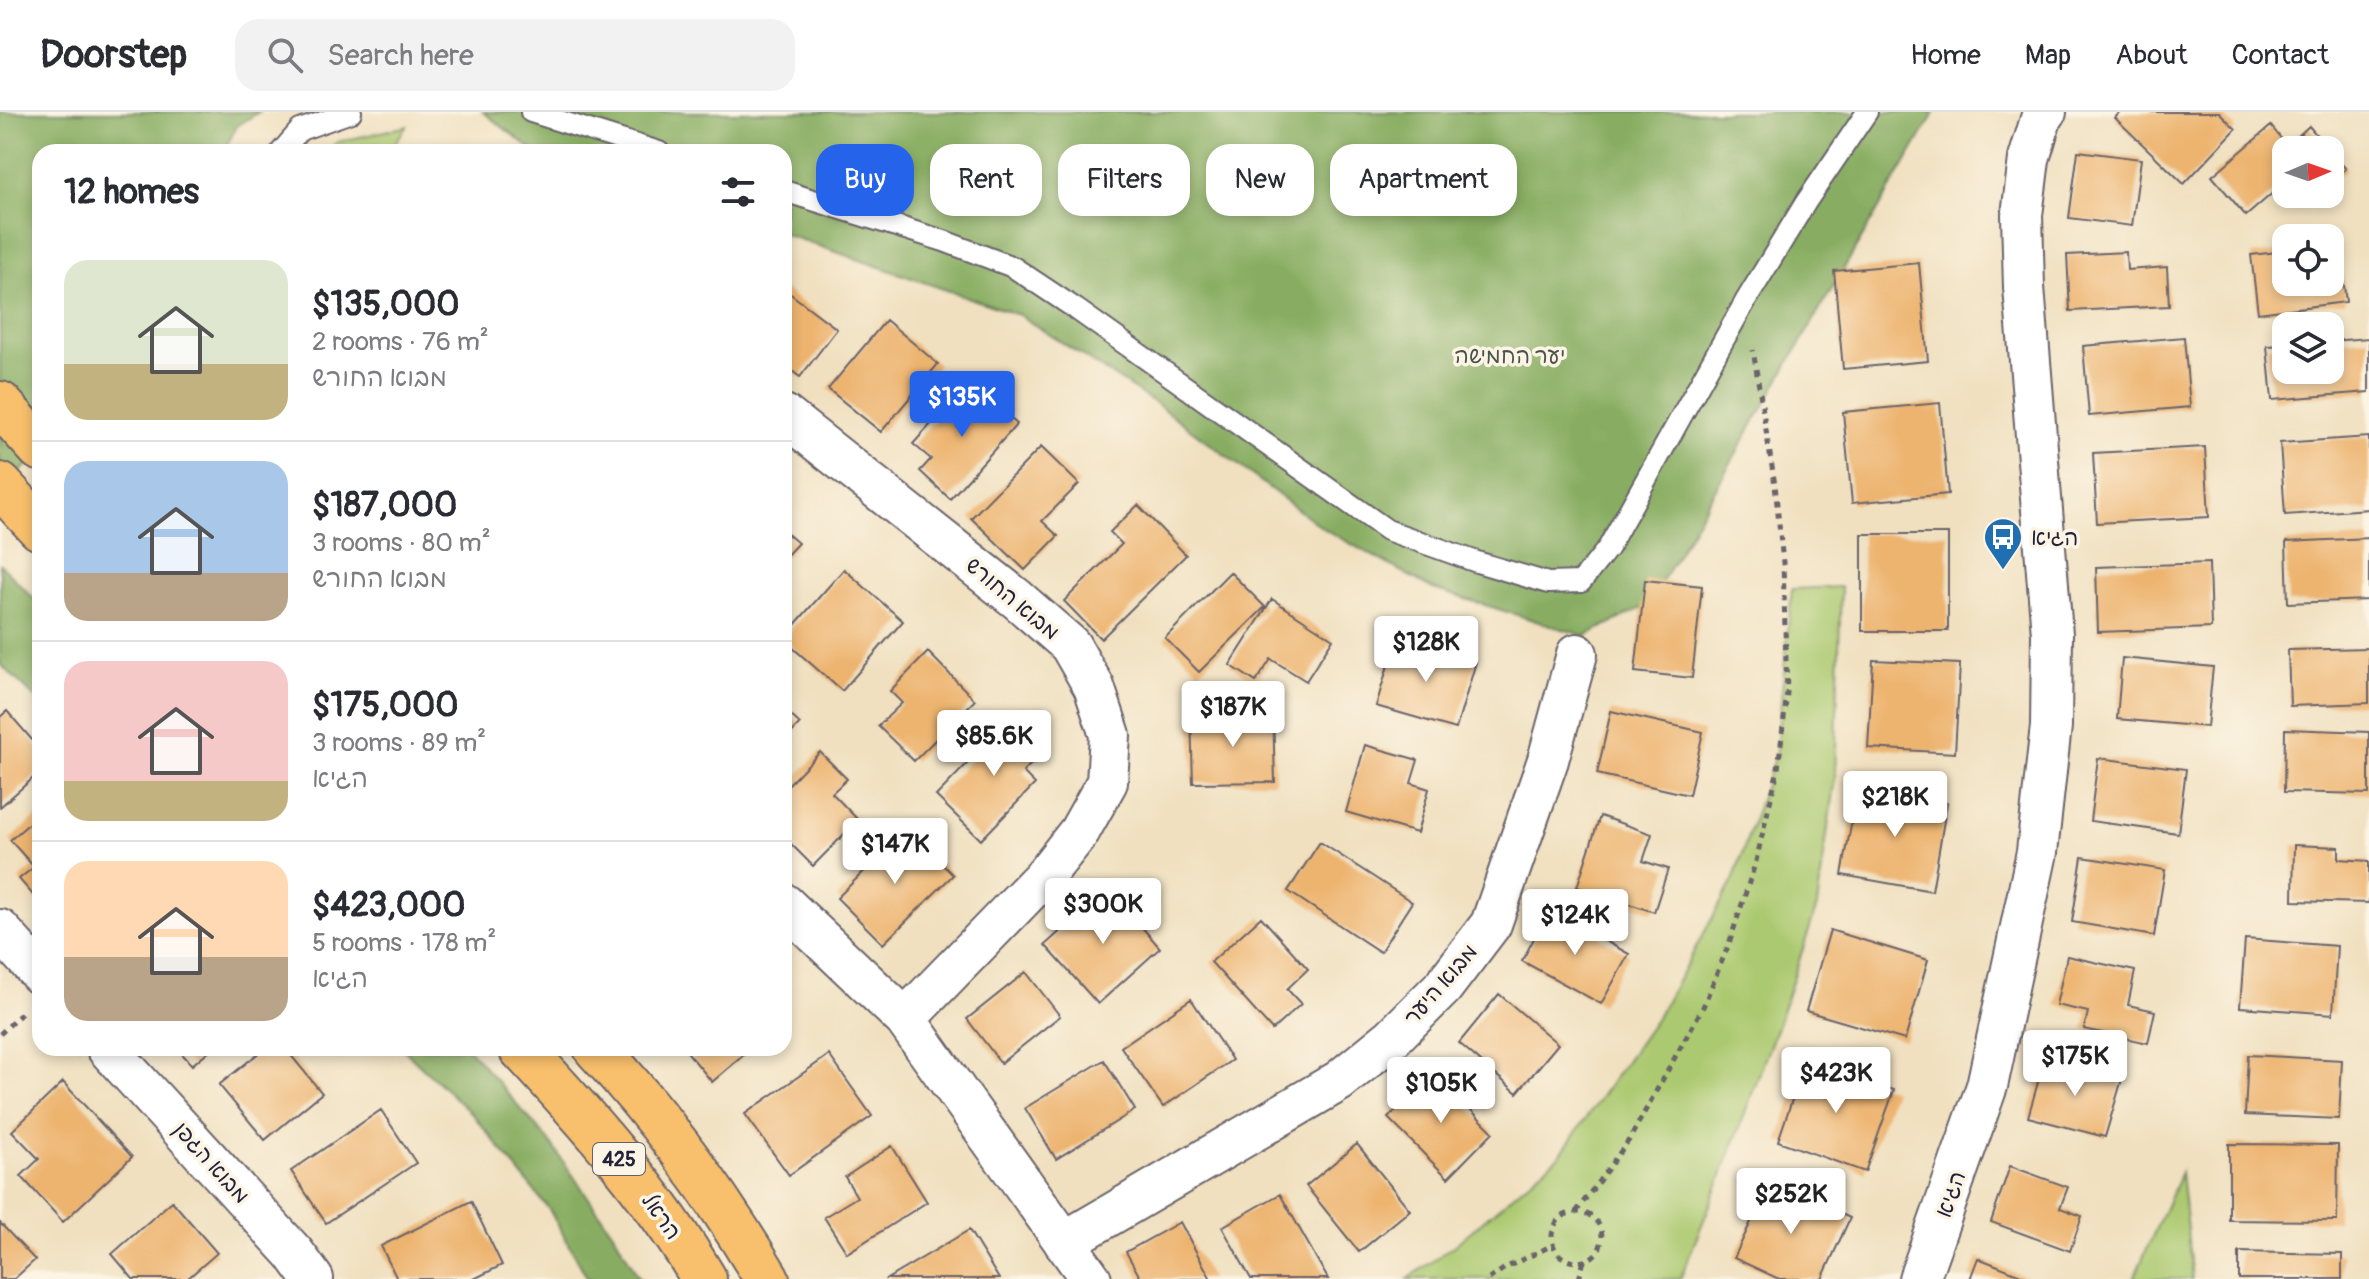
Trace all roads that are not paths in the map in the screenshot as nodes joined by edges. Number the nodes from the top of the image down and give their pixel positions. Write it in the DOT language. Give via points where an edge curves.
graph roads {
  1 [pos="351,112"];
  2 [pos="531,112"];
  3 [pos="1867,112"];
  4 [pos="2046,112"];
  5 [pos="288,144"];
  6 [pos="633,144"];
  7 [pos="792,194"];
  8 [pos="0,404"];
  9 [pos="792,421"];
  10 [pos="32,439"];
  11 [pos="0,485"];
  12 [pos="32,519"];
  13 [pos="1577,654"];
  14 [pos="792,912"];
  15 [pos="0,930"];
  16 [pos="32,985"];
  17 [pos="905,1019"];
  18 [pos="114,1056"];
  19 [pos="528,1056"];
  20 [pos="603,1056"];
  21 [pos="1064,1242"];
  22 [pos="313,1279"];
  23 [pos="704,1279"];
  24 [pos="767,1279"];
  25 [pos="1091,1279"];
  26 [pos="1919,1279"];
  1 -- 5 [label="lane" via="300,130"];
  2 -- 6 [label="lane"];
  3 -- 7 [label="lane" via="1745,302 1608,548 1581,582 1548,583 1387,530 1013,267"];
  4 -- 26 [label="street, הגיא" via="2029,159 2022,215 2052,634 2051,726 2037,852 1987,1086"];
  8 -- 10 [label="main road"];
  9 -- 17 [label="street, מבוא החורש" via="1070,645 1094,687 1110,735 1107,782 1079,832 1045,875"];
  11 -- 12 [label="main road"];
  13 -- 21 [label="street, מבוא היער" via="1548,760 1491,924 1443,987 1339,1081"];
  14 -- 17 [label="street"];
  15 -- 16 [label="street"];
  17 -- 21 [label="street"];
  18 -- 22 [label="street, מבוא הגפן"];
  19 -- 23 [label="main road, הראל / 425" via="662,1214"];
  20 -- 24 [label="main road, 425" via="706,1182"];
  21 -- 25 [label="street"];
}
